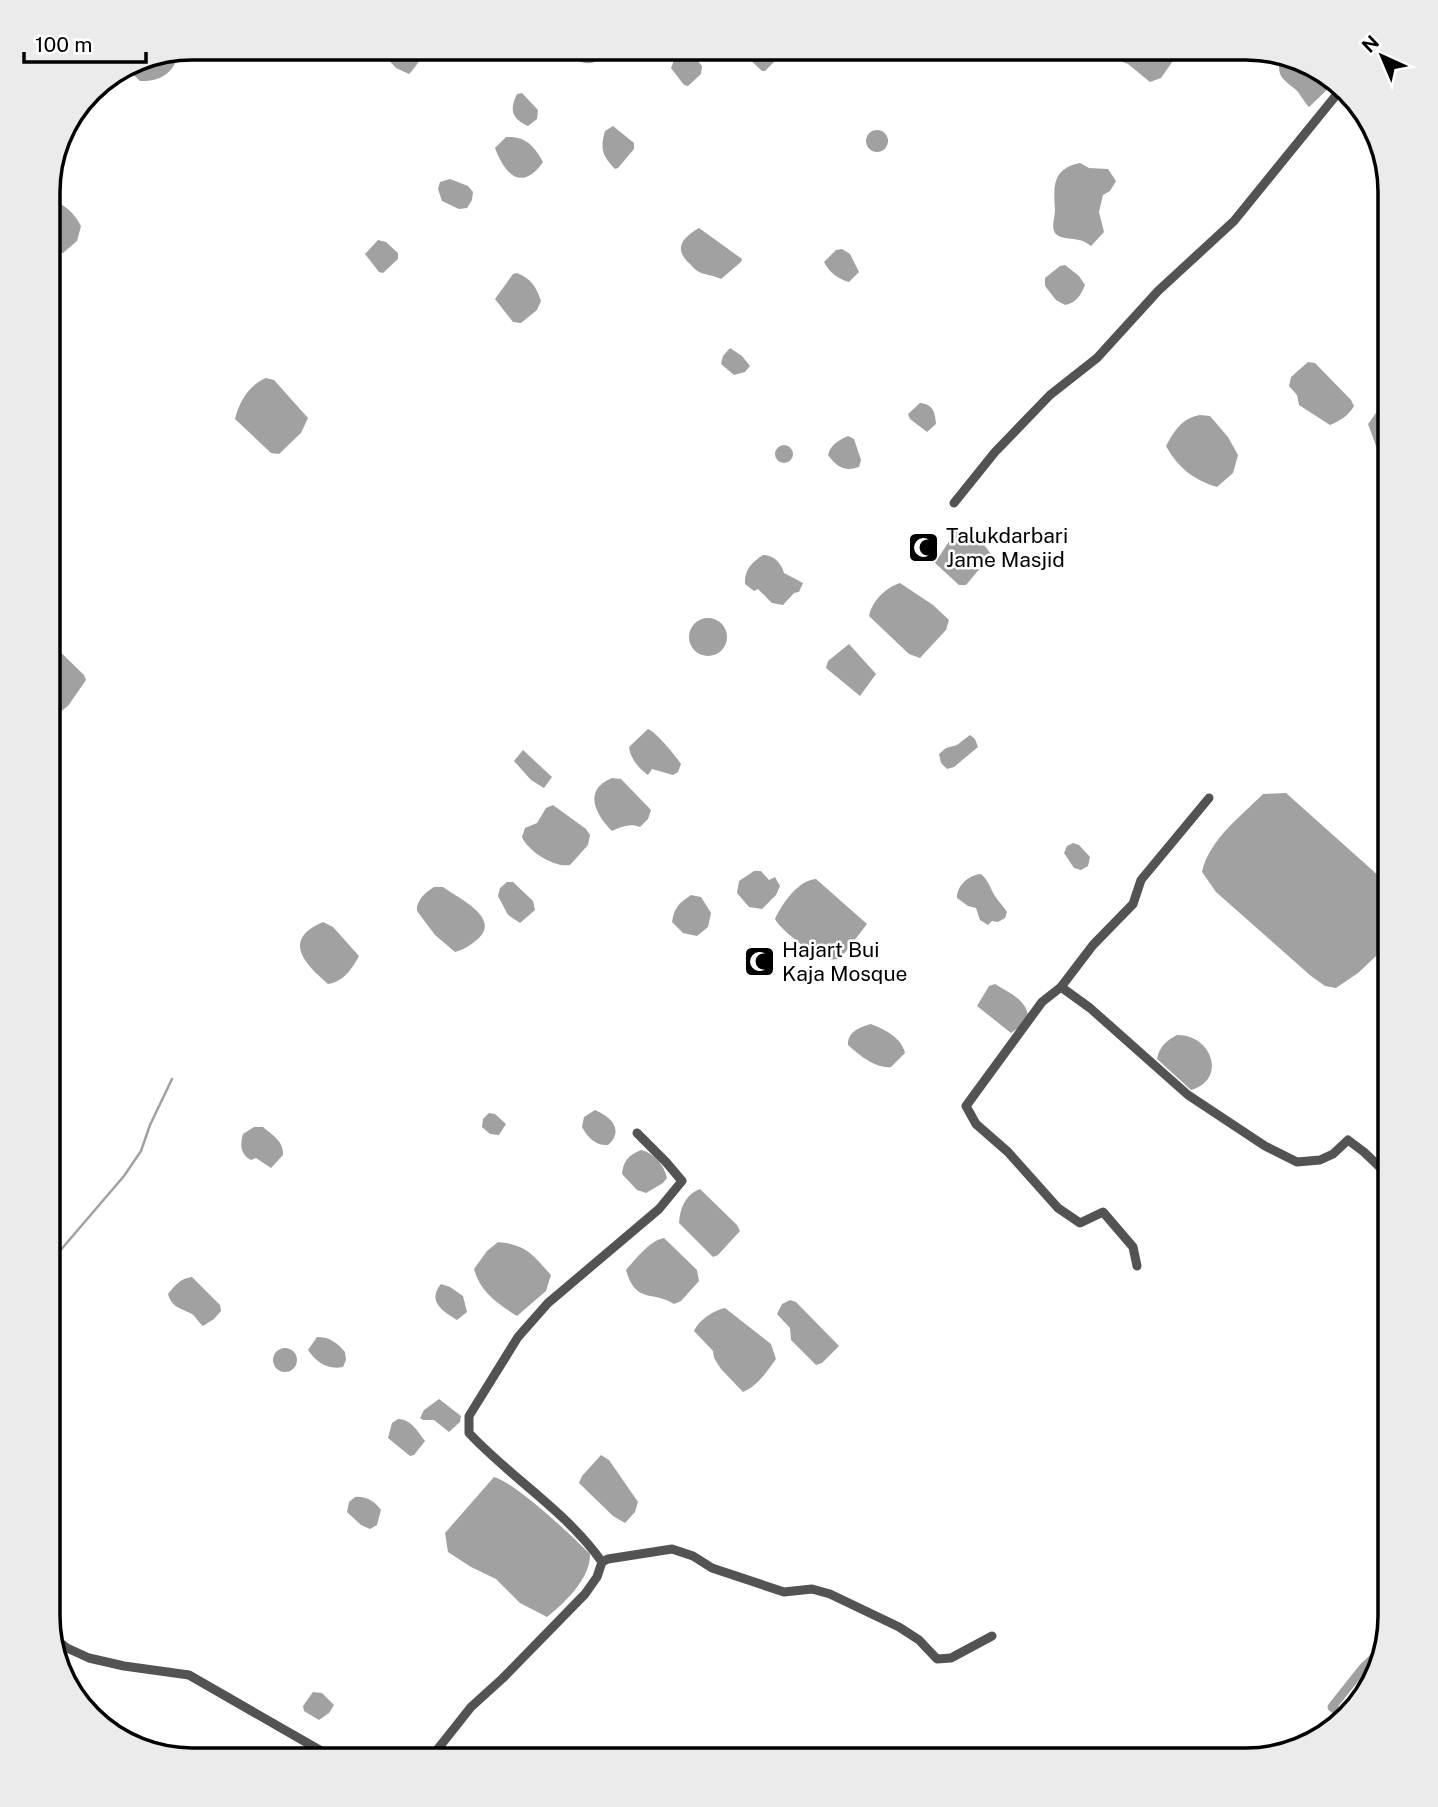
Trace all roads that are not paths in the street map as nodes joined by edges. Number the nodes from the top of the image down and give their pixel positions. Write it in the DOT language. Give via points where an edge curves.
graph roads {
  1 [pos="1336,95"];
  2 [pos="954,503"];
  3 [pos="1209,798"];
  4 [pos="1061,987"];
  5 [pos="637,1133"];
  6 [pos="1378,1165"];
  7 [pos="1137,1266"];
  8 [pos="602,1562"];
  9 [pos="992,1636"];
  10 [pos="63,1645"];
  11 [pos="316,1748"];
  12 [pos="439,1748"];
  1 -- 2 [label="street" via="1234,221 1158,291 1097,358 1050,395"];
  3 -- 4 [label="street" via="1141,880 1133,904"];
  4 -- 6 [label="street" via="1188,1095 1265,1146 1297,1162 1320,1160 1348,1140"];
  4 -- 7 [label="street" via="1042,1002 966,1106 976,1124 1009,1152 1058,1208 1080,1223 1103,1212 1133,1247"];
  5 -- 8 [label="street" via="682,1181 659,1209 548,1303 518,1337 470,1416 469,1433 564,1518"];
  8 -- 9 [label="street" via="672,1549 784,1592 813,1589 899,1627 937,1659 951,1658"];
  8 -- 12 [label="street" via="585,1594 471,1707"];
  10 -- 11 [label="street" via="89,1658 189,1675"];
}
